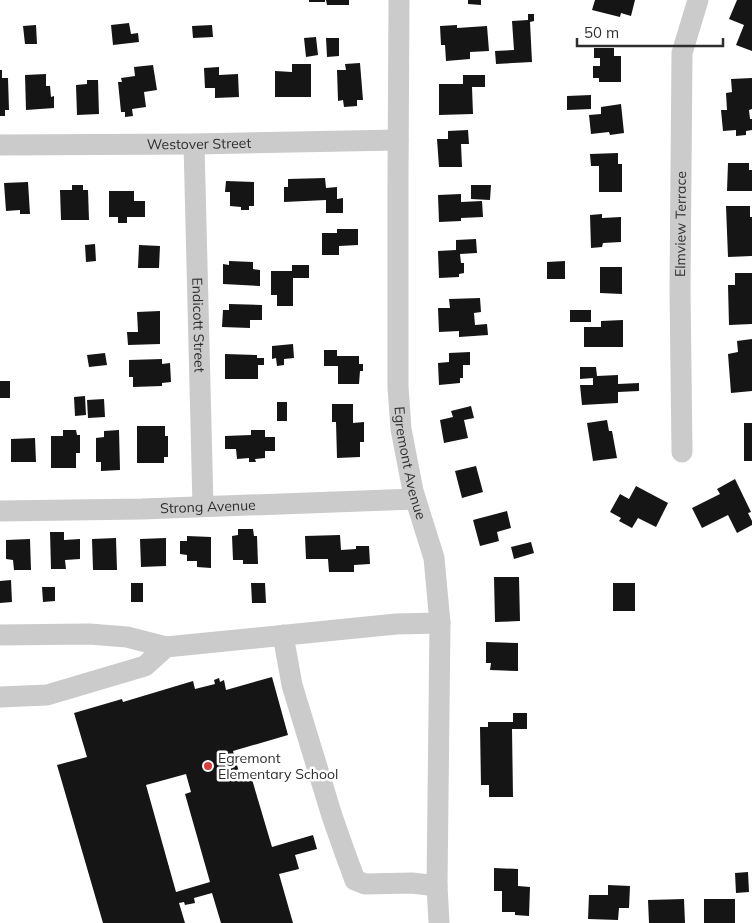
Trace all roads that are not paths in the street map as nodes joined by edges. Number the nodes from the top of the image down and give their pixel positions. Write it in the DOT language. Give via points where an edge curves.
graph roads {
  1 [pos="399,0"];
  2 [pos="698,0"];
  3 [pos="398,140"];
  4 [pos="194,144"];
  5 [pos="0,145"];
  6 [pos="682,452"];
  7 [pos="415,499"];
  8 [pos="203,506"];
  9 [pos="0,511"];
  10 [pos="440,623"];
  11 [pos="0,635"];
  12 [pos="283,635"];
  13 [pos="166,647"];
  14 [pos="0,697"];
  15 [pos="437,886"];
  16 [pos="439,923"];
  1 -- 3 [label="street, Egremont Avenue"];
  2 -- 6 [label="street, Elmview Terrace" via="682,53"];
  3 -- 4 [label="street, Westover Street"];
  3 -- 7 [label="street, Egremont Avenue" via="398,387 401,429"];
  4 -- 5 [label="street, Westover Street"];
  4 -- 8 [label="street, Endicott Street"];
  7 -- 8 [label="street, Strong Avenue"];
  7 -- 10 [label="street, Egremont Avenue" via="434,558"];
  8 -- 9 [label="street, Strong Avenue"];
  10 -- 12 [label="street"];
  10 -- 15 [label="street, Egremont Avenue"];
  11 -- 13 [label="street" via="89,634 127,637"];
  12 -- 13 [label="street"];
  12 -- 15 [label="street" via="292,684 332,816 356,880 366,884"];
  13 -- 14 [label="street" via="144,666 47,694"];
  15 -- 16 [label="street, Egremont Avenue"];
}
